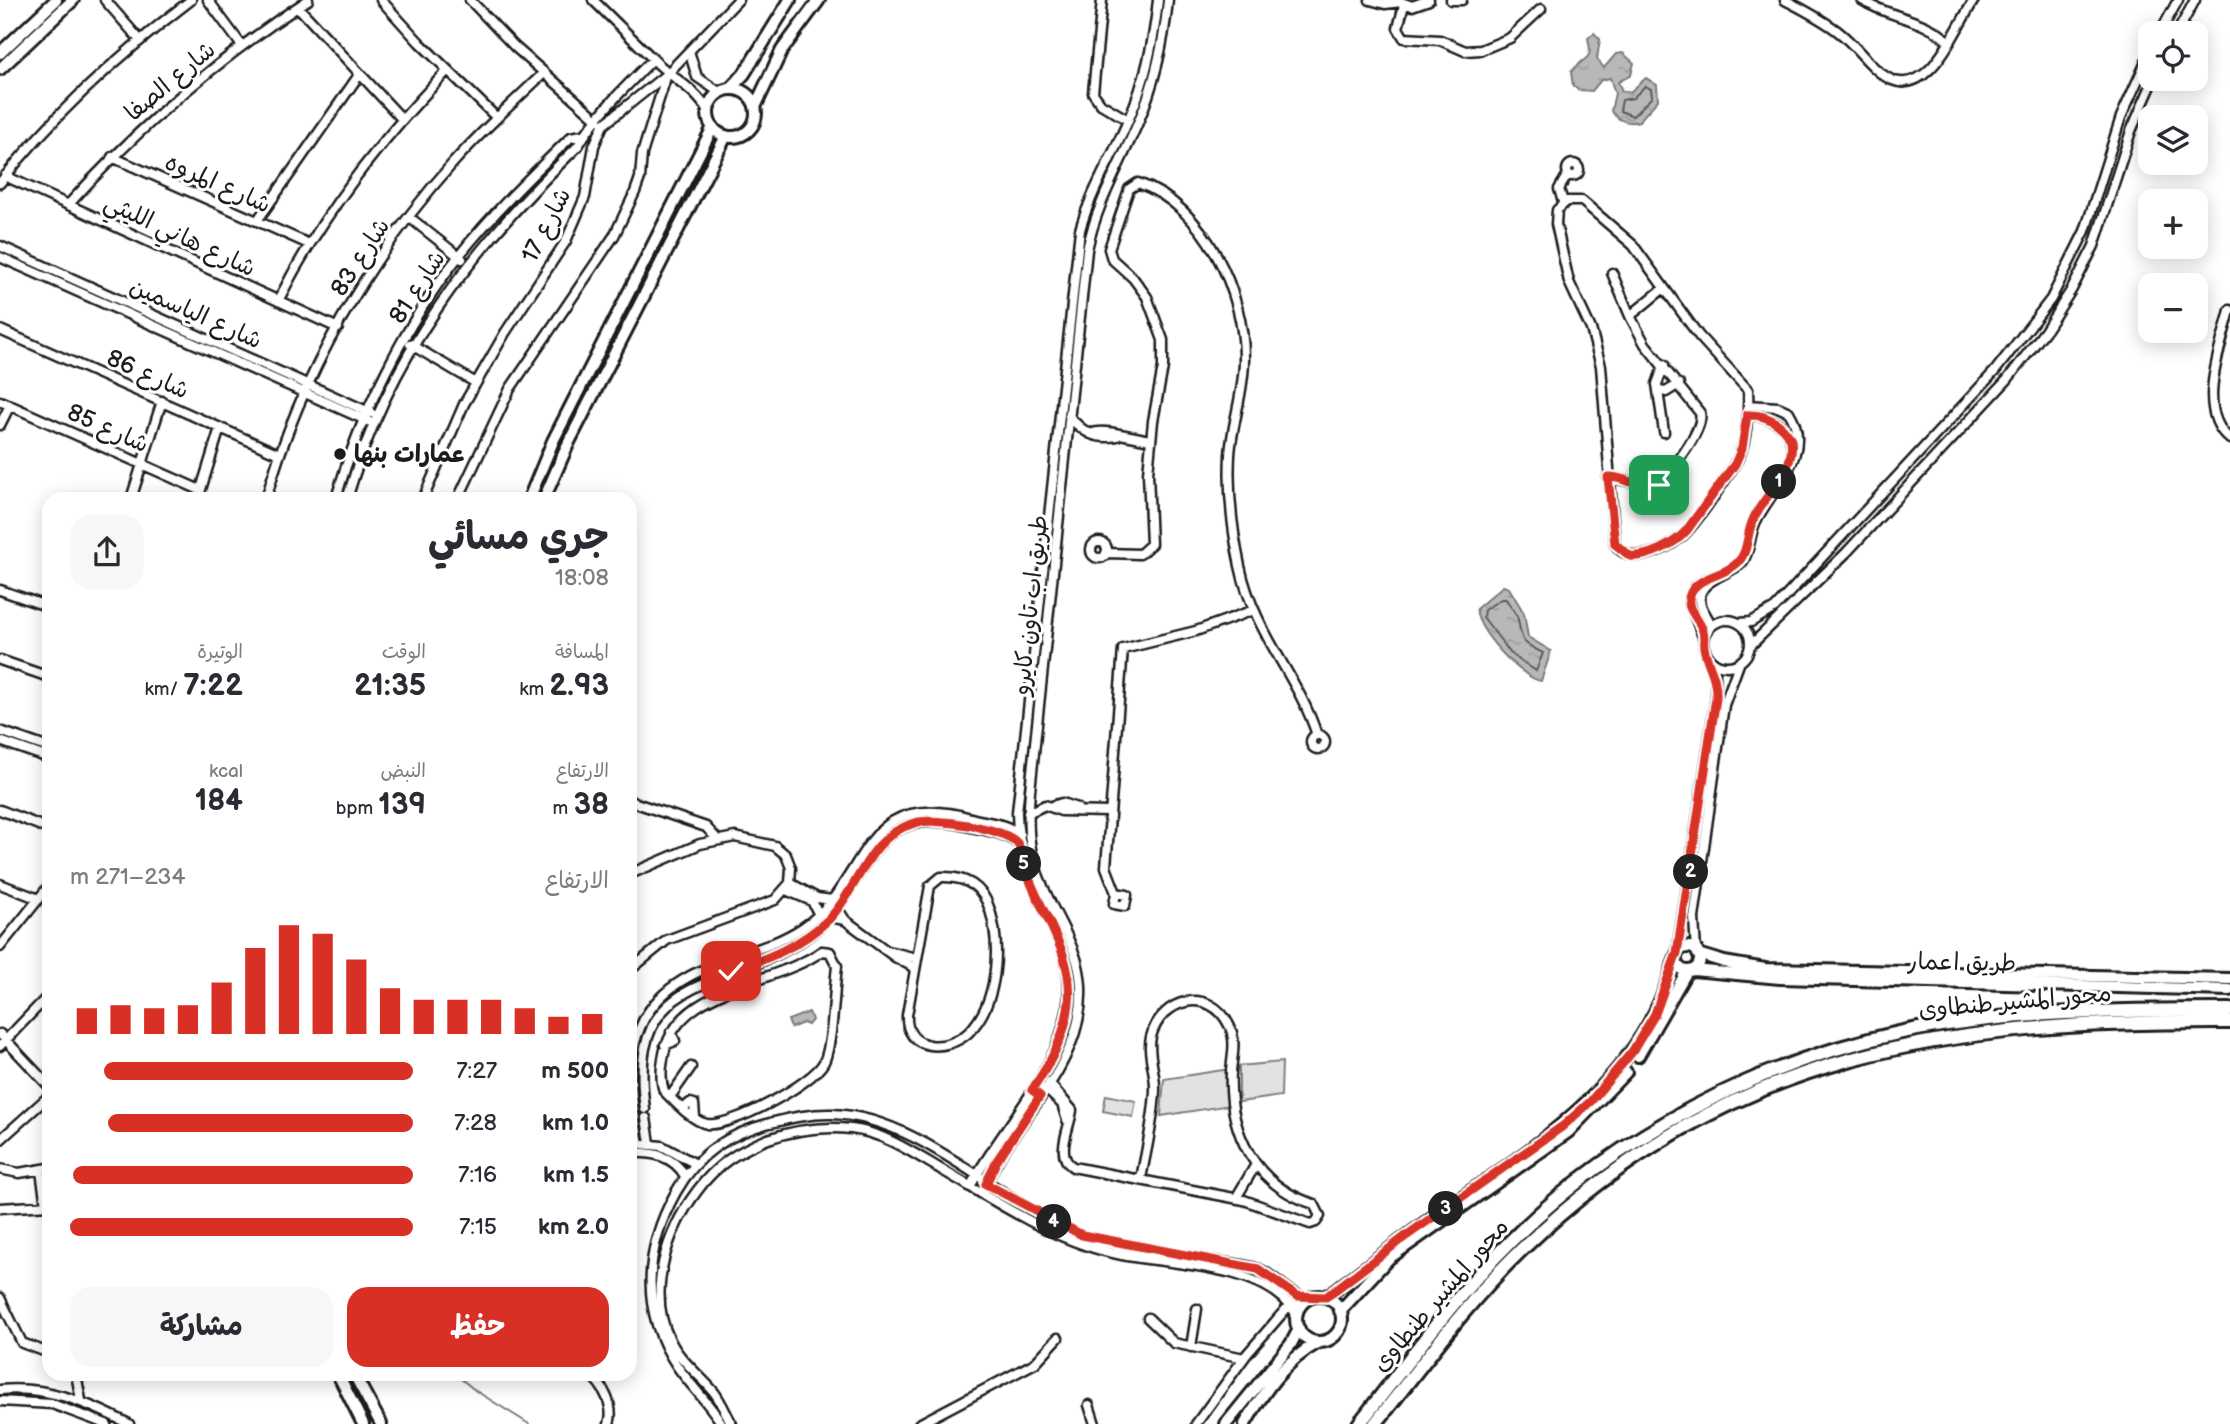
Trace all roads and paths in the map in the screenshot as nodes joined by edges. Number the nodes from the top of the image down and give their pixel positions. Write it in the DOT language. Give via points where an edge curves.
graph roads {
  1 [pos="55,0"];
  2 [pos="73,0"];
  3 [pos="105,0"];
  4 [pos="191,0"];
  5 [pos="208,0"];
  6 [pos="308,0"];
  7 [pos="381,0"];
  8 [pos="470,0"];
  9 [pos="593,0"];
  10 [pos="738,0"];
  11 [pos="790,0"];
  12 [pos="818,0"];
  13 [pos="1102,0"];
  14 [pos="1158,0"];
  15 [pos="1166,0"];
  16 [pos="1370,0"];
  17 [pos="1429,0"];
  18 [pos="1451,0"];
  19 [pos="1462,0"];
  20 [pos="1785,0"];
  21 [pos="1862,0"];
  22 [pos="1975,0"];
  23 [pos="2178,0"];
  24 [pos="2195,0"];
  25 [pos="1402,2"];
  26 [pos="298,7"];
  27 [pos="1541,9"];
  28 [pos="2167,21"];
  29 [pos="2184,21"];
  30 [pos="139,39"];
  31 [pos="1948,41"];
  32 [pos="242,46"];
  33 [pos="689,51"];
  34 [pos="0,53"];
  35 [pos="653,59"];
  36 [pos="0,69"];
  37 [pos="447,71"];
  38 [pos="544,73"];
  39 [pos="667,74"];
  40 [pos="359,75"];
  41 [pos="2138,80"];
  42 [pos="725,90"];
  43 [pos="2149,91"];
  44 [pos="755,107"];
  45 [pos="708,111"];
  46 [pos="1130,117"];
  47 [pos="497,118"];
  48 [pos="402,119"];
  49 [pos="599,122"];
  50 [pos="713,127"];
  51 [pos="582,135"];
  52 [pos="726,136"];
  53 [pos="112,157"];
  54 [pos="1104,170"];
  55 [pos="1568,174"];
  56 [pos="1113,175"];
  57 [pos="3,180"];
  58 [pos="1563,202"];
  59 [pos="68,205"];
  60 [pos="409,217"];
  61 [pos="257,221"];
  62 [pos="1080,230"];
  63 [pos="309,244"];
  64 [pos="0,246"];
  65 [pos="0,257"];
  66 [pos="458,257"];
  67 [pos="467,264"];
  68 [pos="1612,273"];
  69 [pos="1664,288"];
  70 [pos="82,290"];
  71 [pos="1082,290"];
  72 [pos="105,295"];
  73 [pos="278,301"];
  74 [pos="101,303"];
  75 [pos="2230,310"];
  76 [pos="1630,316"];
  77 [pos="338,328"];
  78 [pos="1068,329"];
  79 [pos="0,330"];
  80 [pos="405,341"];
  81 [pos="216,343"];
  82 [pos="413,346"];
  83 [pos="212,352"];
  84 [pos="1074,360"];
  85 [pos="1664,365"];
  86 [pos="476,383"];
  87 [pos="1679,384"];
  88 [pos="307,389"];
  89 [pos="1659,390"];
  90 [pos="0,401"];
  91 [pos="162,401"];
  92 [pos="10,405"];
  93 [pos="1748,405"];
  94 [pos="1770,408"];
  95 [pos="1747,415"];
  96 [pos="1069,416"];
  97 [pos="370,418"];
  98 [pos="1768,418"];
  99 [pos="1793,419"];
  100 [pos="0,425"];
  101 [pos="220,428"];
  102 [pos="1784,429"];
  103 [pos="1664,432"];
  104 [pos="1088,433"];
  105 [pos="2230,439"];
  106 [pos="1150,440"];
  107 [pos="1066,443"];
  108 [pos="279,454"];
  109 [pos="140,464"];
  110 [pos="1608,477"];
  111 [pos="1890,485"];
  112 [pos="133,492"];
  113 [pos="195,492"];
  114 [pos="200,492"];
  115 [pos="268,492"];
  116 [pos="339,492"];
  117 [pos="349,492"];
  118 [pos="426,492"];
  119 [pos="461,492"];
  120 [pos="532,492"];
  121 [pos="547,492"];
  122 [pos="1900,495"];
  123 [pos="1046,526"];
  124 [pos="1831,550"];
  125 [pos="1106,553"];
  126 [pos="1840,559"];
  127 [pos="1054,560"];
  128 [pos="0,590"];
  129 [pos="1698,590"];
  130 [pos="42,605"];
  131 [pos="1254,610"];
  132 [pos="1039,612"];
  133 [pos="1739,623"];
  134 [pos="1714,624"];
  135 [pos="1704,639"];
  136 [pos="1046,643"];
  137 [pos="1750,646"];
  138 [pos="1709,659"];
  139 [pos="0,660"];
  140 [pos="1739,664"];
  141 [pos="42,675"];
  142 [pos="0,731"];
  143 [pos="1317,735"];
  144 [pos="0,741"];
  145 [pos="42,746"];
  146 [pos="42,756"];
  147 [pos="1025,790"];
  148 [pos="637,803"];
  149 [pos="1048,805"];
  150 [pos="0,810"];
  151 [pos="1017,811"];
  152 [pos="1028,813"];
  153 [pos="1110,813"];
  154 [pos="997,825"];
  155 [pos="42,826"];
  156 [pos="1018,831"];
  157 [pos="716,838"];
  158 [pos="1020,846"];
  159 [pos="1035,866"];
  160 [pos="637,871"];
  161 [pos="0,884"];
  162 [pos="788,887"];
  163 [pos="1116,893"];
  164 [pos="42,896"];
  165 [pos="39,900"];
  166 [pos="832,900"];
  167 [pos="839,907"];
  168 [pos="819,915"];
  169 [pos="828,919"];
  170 [pos="845,920"];
  171 [pos="0,947"];
  172 [pos="882,948"];
  173 [pos="1697,952"];
  174 [pos="1676,956"];
  175 [pos="916,958"];
  176 [pos="637,964"];
  177 [pos="915,968"];
  178 [pos="1690,971"];
  179 [pos="684,979"];
  180 [pos="2230,979"];
  181 [pos="2230,990"];
  182 [pos="682,994"];
  183 [pos="42,1002"];
  184 [pos="672,1002"];
  185 [pos="2230,1010"];
  186 [pos="686,1014"];
  187 [pos="2230,1022"];
  188 [pos="637,1038"];
  189 [pos="2,1040"];
  190 [pos="691,1068"];
  191 [pos="1047,1069"];
  192 [pos="637,1072"];
  193 [pos="1055,1074"];
  194 [pos="42,1079"];
  195 [pos="1045,1089"];
  196 [pos="1032,1090"];
  197 [pos="637,1091"];
  198 [pos="670,1097"];
  199 [pos="42,1102"];
  200 [pos="1008,1125"];
  201 [pos="1018,1128"];
  202 [pos="738,1132"];
  203 [pos="0,1140"];
  204 [pos="637,1143"];
  205 [pos="650,1143"];
  206 [pos="745,1148"];
  207 [pos="665,1152"];
  208 [pos="637,1153"];
  209 [pos="696,1164"];
  210 [pos="1255,1166"];
  211 [pos="0,1169"];
  212 [pos="42,1170"];
  213 [pos="685,1176"];
  214 [pos="976,1177"];
  215 [pos="1141,1179"];
  216 [pos="986,1184"];
  217 [pos="970,1186"];
  218 [pos="982,1194"];
  219 [pos="1236,1198"];
  220 [pos="42,1205"];
  221 [pos="0,1208"];
  222 [pos="657,1244"];
  223 [pos="669,1246"];
  224 [pos="1326,1297"];
  225 [pos="0,1298"];
  226 [pos="1303,1298"];
  227 [pos="1198,1309"];
  228 [pos="1294,1309"];
  229 [pos="1340,1311"];
  230 [pos="1148,1318"];
  231 [pos="1299,1329"];
  232 [pos="1058,1338"];
  233 [pos="1319,1342"];
  234 [pos="1191,1347"];
  235 [pos="42,1350"];
  236 [pos="1244,1358"];
  237 [pos="77,1381"];
  238 [pos="342,1381"];
  239 [pos="359,1381"];
  240 [pos="598,1381"];
  241 [pos="0,1390"];
  242 [pos="81,1400"];
  243 [pos="0,1401"];
  244 [pos="1088,1405"];
  245 [pos="927,1421"];
  246 [pos="106,1424"];
  247 [pos="129,1424"];
  248 [pos="363,1424"];
  249 [pos="381,1424"];
  250 [pos="609,1424"];
  251 [pos="722,1424"];
  252 [pos="732,1424"];
  253 [pos="919,1424"];
  254 [pos="1096,1424"];
  255 [pos="1196,1424"];
  256 [pos="1226,1424"];
  257 [pos="1245,1424"];
  258 [pos="1359,1424"];
  259 [pos="1375,1424"];
  1 -- 34 [label="main road"];
  2 -- 36 [label="main road"];
  3 -- 30 [label="street"];
  4 -- 30 [label="street"];
  5 -- 32 [label="street"];
  6 -- 26 [label="street, شارع الصفا"];
  7 -- 37 [label="street"];
  8 -- 38 [label="street"];
  9 -- 35 [label="street"];
  10 -- 33 [label="street"];
  11 -- 42 [label="main road" via="744,74"];
  12 -- 44 [label="main road" via="773,64"];
  13 -- 46 [label="street" via="1093,93 1108,108"];
  14 -- 46 [label="street, طريق اب تاون كايرو" via="1149,56"];
  15 -- 56 [label="street, طريق اب تاون كايرو" via="1166,20 1147,100"];
  16 -- 25 [label="street"];
  17 -- 25 [label="street" via="1412,6"];
  18 -- 19 [label="street"];
  20 -- 31 [label="street" via="1834,29 1891,80 1907,81 1922,75 1935,64"];
  21 -- 31 [label="street" via="1930,27"];
  22 -- 31 [label="street"];
  23 -- 28 [label="street"];
  24 -- 29 [label="street"];
  25 -- 27 [label="street" via="1398,28 1404,38 1440,40 1469,51 1503,42"];
  26 -- 32 [label="street, شارع الصفا"];
  26 -- 40 [label="street"];
  30 -- 57 [label="street" via="69,105"];
  32 -- 53 [label="street, شارع الصفا"];
  33 -- 39 [label="street"];
  33 -- 42 [label="street" via="696,77"];
  35 -- 39 [label="street"];
  35 -- 49 [label="street, شارع 81"];
  37 -- 47 [label="street"];
  37 -- 48 [label="street"];
  38 -- 47 [label="street, شارع 83"];
  38 -- 49 [label="street"];
  39 -- 45 [label="street" via="688,86"];
  39 -- 49 [label="street"];
  39 -- 119 [label="street" via="642,155 640,178 614,236 510,389"];
  40 -- 48 [label="street"];
  40 -- 61 [label="street"];
  41 -- 111 [label="street" via="2121,117 2085,231 2051,299 2007,357"];
  42 -- 44 [label="main road" via="746,93"];
  42 -- 45 [label="main road"];
  43 -- 122 [label="street" via="2097,238 2065,302 2007,380"];
  44 -- 52 [label="main road" via="753,123 746,131"];
  45 -- 50 [label="main road"];
  46 -- 54 [label="street, طريق اب تاون كايرو"];
  47 -- 60 [label="street, شارع 83"];
  48 -- 63 [label="street"];
  49 -- 51 [label="street, شارع 81"];
  49 -- 86 [label="street, شارع 17" via="585,197 571,230"];
  50 -- 52 [label="main road"];
  50 -- 120 [label="main road" via="553,441"];
  51 -- 66 [label="street, شارع 81" via="571,137 542,165"];
  51 -- 67 [label="street, شارع 81" via="578,146"];
  52 -- 121 [label="main road"];
  53 -- 59 [label="street, شارع الصفا"];
  53 -- 61 [label="street, شارع المروه"];
  54 -- 56 [label="street"];
  54 -- 62 [label="street, طريق اب تاون كايرو"];
  55 -- 58 [label="street" via="1559,189"];
  56 -- 71 [label="street, طريق اب تاون كايرو" via="1090,232"];
  57 -- 59 [label="street, شارع هاني الليثي"];
  58 -- 69 [label="street" via="1585,203 1637,250"];
  58 -- 110 [label="street" via="1556,218 1569,282 1591,329 1601,366"];
  59 -- 73 [label="street, شارع هاني الليثي"];
  60 -- 66 [label="street"];
  60 -- 77 [label="street, شارع 83"];
  61 -- 63 [label="street, شارع المروه"];
  62 -- 71 [label="street" via="1078,289"];
  62 -- 78 [label="street, طريق اب تاون كايرو"];
  63 -- 73 [label="street"];
  64 -- 70 [label="street, شارع الياسمين"];
  65 -- 70 [label="street, شارع الياسمين"];
  66 -- 67 [label="street"];
  66 -- 80 [label="street, شارع 81"];
  67 -- 82 [label="street, شارع 81"];
  68 -- 76 [label="street"];
  69 -- 76 [label="street"];
  69 -- 93 [label="street" via="1714,354 1745,383"];
  70 -- 72 [label="street, شارع الياسمين"];
  70 -- 74 [label="street, شارع الياسمين"];
  71 -- 84 [label="street, طريق اب تاون كايرو"];
  72 -- 74 [label="street"];
  72 -- 81 [label="street, شارع الياسمين"];
  73 -- 77 [label="street, شارع هاني الليثي"];
  74 -- 83 [label="street, شارع الياسمين"];
  75 -- 105 [label="street" via="2213,394 2220,428"];
  76 -- 85 [label="street" via="1645,344"];
  77 -- 88 [label="street, شارع 83"];
  78 -- 84 [label="street" via="1073,329"];
  78 -- 123 [label="street, طريق اب تاون كايرو"];
  79 -- 91 [label="street, شارع 86"];
  80 -- 82 [label="street"];
  80 -- 97 [label="street, شارع 81"];
  81 -- 83 [label="street"];
  81 -- 88 [label="street, شارع الياسمين"];
  82 -- 86 [label="street"];
  82 -- 97 [label="street, شارع 81"];
  83 -- 88 [label="street, شارع الياسمين"];
  84 -- 96 [label="street, طريق اب تاون كايرو"];
  85 -- 87 [label="street"];
  85 -- 89 [label="street"];
  86 -- 118 [label="street, شارع 17" via="443,446"];
  87 -- 89 [label="street" via="1666,392"];
  87 -- 110 [label="street" via="1700,413 1698,434 1659,485"];
  88 -- 97 [label="street, شارع الياسمين"];
  88 -- 108 [label="street, شارع 83"];
  89 -- 103 [label="street"];
  90 -- 92 [label="street, شارع 85"];
  91 -- 101 [label="street, شارع 86"];
  91 -- 109 [label="street"];
  92 -- 100 [label="street"];
  92 -- 109 [label="street, شارع 85"];
  93 -- 94 [label="street"];
  93 -- 95 [label="street"];
  94 -- 98 [label="street"];
  94 -- 99 [label="street" via="1785,409"];
  95 -- 98 [label="street"];
  95 -- 110 [label="street" via="1735,464 1681,538 1651,553 1630,556 1615,544"];
  96 -- 104 [label="street"];
  96 -- 107 [label="street, طريق اب تاون كايرو"];
  97 -- 116 [label="street, شارع 81"];
  97 -- 117 [label="street, شارع 81"];
  98 -- 102 [label="street"];
  99 -- 102 [label="street"];
  99 -- 129 [label="street" via="1792,463 1757,519 1746,558 1733,571"];
  101 -- 108 [label="street, شارع 86"];
  101 -- 114 [label="street"];
  102 -- 129 [label="street" via="1792,446 1788,462 1754,517 1742,557 1701,582"];
  104 -- 106 [label="street" via="1102,439"];
  104 -- 107 [label="street"];
  106 -- 125 [label="street" via="1151,544 1140,554"];
  106 -- 131 [label="street" via="1163,366 1162,337 1147,297 1112,259 1109,249 1129,189 1138,183 1175,205 1209,243 1222,264 1240,315 1244,373 1230,452 1230,482 1234,538"];
  107 -- 127 [label="street, طريق اب تاون كايرو"];
  108 -- 115 [label="street, شارع 83"];
  109 -- 112 [label="street"];
  109 -- 113 [label="street, شارع 85"];
  111 -- 122 [label="street"];
  111 -- 124 [label="street"];
  122 -- 126 [label="street"];
  123 -- 127 [label="street" via="1048,560"];
  123 -- 132 [label="street, طريق اب تاون كايرو"];
  124 -- 126 [label="street"];
  124 -- 133 [label="street" via="1768,614"];
  126 -- 137 [label="street"];
  127 -- 136 [label="street, طريق اب تاون كايرو"];
  128 -- 130 [label="street"];
  129 -- 134 [label="street"];
  129 -- 135 [label="street" via="1689,606"];
  131 -- 143 [label="street" via="1304,701"];
  131 -- 153 [label="street" via="1196,631 1123,649"];
  132 -- 136 [label="street"];
  132 -- 147 [label="street, طريق اب تاون كايرو"];
  133 -- 134 [label="street"];
  133 -- 137 [label="street" via="1748,633"];
  134 -- 135 [label="street"];
  135 -- 138 [label="street"];
  136 -- 147 [label="street, طريق اب تاون كايرو"];
  137 -- 140 [label="street"];
  138 -- 140 [label="street" via="1721,666"];
  138 -- 174 [label="street" via="1716,698"];
  139 -- 141 [label="street"];
  140 -- 173 [label="street" via="1724,705 1694,918"];
  142 -- 145 [label="street"];
  144 -- 146 [label="street"];
  147 -- 149 [label="street"];
  147 -- 151 [label="street, طريق اب تاون كايرو"];
  147 -- 152 [label="street, طريق اب تاون كايرو"];
  148 -- 157 [label="street" via="706,827"];
  149 -- 152 [label="street"];
  149 -- 153 [label="street" via="1065,803"];
  150 -- 155 [label="street"];
  151 -- 154 [label="street" via="1009,821"];
  151 -- 156 [label="street, طريق اب تاون كايرو"];
  152 -- 159 [label="street, طريق اب تاون كايرو"];
  153 -- 163 [label="street" via="1106,867"];
  154 -- 156 [label="street"];
  154 -- 166 [label="street" via="940,811 903,816 867,844"];
  156 -- 158 [label="street, طريق اب تاون كايرو"];
  156 -- 159 [label="street"];
  157 -- 160 [label="street"];
  157 -- 162 [label="street" via="751,838 775,846 788,860"];
  158 -- 167 [label="street" via="1002,835 952,823 918,821 877,846"];
  158 -- 191 [label="street, طريق اب تاون كايرو" via="1069,976 1065,1027"];
  159 -- 193 [label="street, طريق اب تاون كايرو" via="1068,933 1081,985 1073,1038"];
  161 -- 165 [label="street"];
  162 -- 166 [label="street"];
  162 -- 168 [label="street" via="812,901"];
  162 -- 176 [label="street" via="764,904 667,940"];
  164 -- 165 [label="street"];
  165 -- 171 [label="street"];
  166 -- 167 [label="street"];
  166 -- 168 [label="street"];
  167 -- 169 [label="street"];
  167 -- 170 [label="street"];
  168 -- 169 [label="street"];
  168 -- 179 [label="street" via="784,939"];
  169 -- 170 [label="street"];
  169 -- 182 [label="street" via="783,952"];
  170 -- 172 [label="street"];
  172 -- 175 [label="street"];
  172 -- 177 [label="street"];
  173 -- 174 [label="main road" via="1686,947"];
  173 -- 178 [label="main road" via="1698,965"];
  173 -- 180 [label="main road, طريق اعمار" via="1765,969"];
  174 -- 178 [label="main road" via="1679,968"];
  174 -- 224 [label="main road" via="1644,1034 1591,1101"];
  175 -- 177 [label="street"];
  175 -- 177 [label="street" via="932,882 949,877 975,885 993,920 996,959 984,1009 966,1035 934,1047 920,1044 909,1031 907,1015"];
  178 -- 181 [label="main road, طريق اعمار" via="1780,978"];
  178 -- 229 [label="main road" via="1638,1057 1596,1106 1552,1143 1393,1255"];
  179 -- 184 [label="street" via="684,986 670,997"];
  179 -- 188 [label="street" via="663,994"];
  182 -- 184 [label="street"];
  182 -- 186 [label="street"];
  183 -- 189 [label="street"];
  184 -- 186 [label="street"];
  184 -- 192 [label="street" via="645,1044"];
  185 -- 258 [label="highway, محور المشير طنطاوى" via="1965,1022 1843,1047 1762,1075 1641,1139 1548,1206 1458,1298"];
  186 -- 198 [label="street" via="665,1045 662,1084"];
  186 -- 198 [label="street" via="822,951 830,952 836,961 822,1065 774,1103 716,1123 705,1123"];
  187 -- 259 [label="highway, محور المشير طنطاوى" via="2012,1029 1955,1036 1844,1058 1727,1104 1628,1161 1539,1234 1492,1279"];
  189 -- 194 [label="street"];
  190 -- 198 [label="street"];
  191 -- 193 [label="street"];
  191 -- 196 [label="street, طريق اب تاون كايرو"];
  193 -- 195 [label="street, طريق اب تاون كايرو"];
  195 -- 196 [label="street"];
  195 -- 201 [label="street, طريق اب تاون كايرو"];
  195 -- 215 [label="street" via="1062,1104 1069,1126 1063,1152 1067,1164"];
  196 -- 200 [label="street, طريق اب تاون كايرو"];
  197 -- 205 [label="street"];
  199 -- 203 [label="street"];
  200 -- 201 [label="street"];
  200 -- 214 [label="street, طريق اب تاون كايرو"];
  201 -- 216 [label="street, طريق اب تاون كايرو"];
  202 -- 206 [label="street" via="747,1138"];
  202 -- 209 [label="street"];
  202 -- 214 [label="street" via="798,1117 851,1116 910,1137"];
  204 -- 205 [label="street"];
  205 -- 207 [label="street"];
  206 -- 217 [label="street" via="793,1130 853,1129 901,1146"];
  206 -- 223 [label="street" via="710,1174 673,1231"];
  207 -- 208 [label="street"];
  207 -- 209 [label="street"];
  207 -- 213 [label="street"];
  209 -- 213 [label="street"];
  210 -- 215 [label="street" via="1233,1111 1231,1029 1216,1009 1184,1002 1165,1011 1152,1033 1155,1096"];
  210 -- 219 [label="street"];
  210 -- 219 [label="street" via="1276,1187 1314,1204 1320,1216 1316,1222 1300,1222"];
  211 -- 212 [label="street"];
  213 -- 222 [label="street" via="665,1211"];
  214 -- 216 [label="street"];
  214 -- 217 [label="street, طريق اب تاون كايرو"];
  215 -- 219 [label="street"];
  216 -- 218 [label="street, طريق اب تاون كايرو"];
  216 -- 226 [label="street" via="1068,1230 1121,1245 1258,1269"];
  217 -- 218 [label="street"];
  218 -- 228 [label="street" via="1071,1242 1238,1275 1260,1283"];
  220 -- 221 [label="street"];
  222 -- 223 [label="street"];
  222 -- 251 [label="street" via="650,1301 659,1336"];
  223 -- 252 [label="street" via="659,1282 670,1341 715,1393"];
  224 -- 226 [label="main road"];
  224 -- 229 [label="main road"];
  225 -- 235 [label="street" via="22,1343"];
  226 -- 228 [label="main road"];
  227 -- 234 [label="street"];
  228 -- 231 [label="main road"];
  228 -- 236 [label="street"];
  229 -- 233 [label="main road" via="1338,1330"];
  230 -- 234 [label="street" via="1171,1342"];
  231 -- 233 [label="main road"];
  231 -- 256 [label="main road"];
  232 -- 245 [label="street" via="1035,1363"];
  233 -- 257 [label="main road" via="1276,1376"];
  234 -- 236 [label="street"];
  236 -- 255 [label="street"];
  237 -- 242 [label="street"];
  238 -- 248 [label="main road"];
  239 -- 249 [label="main road"];
  240 -- 250 [label="street" via="611,1408"];
  241 -- 242 [label="street" via="36,1390"];
  242 -- 247 [label="street"];
  243 -- 246 [label="street" via="52,1404"];
  244 -- 254 [label="street"];
  245 -- 253 [label="street"];
}
